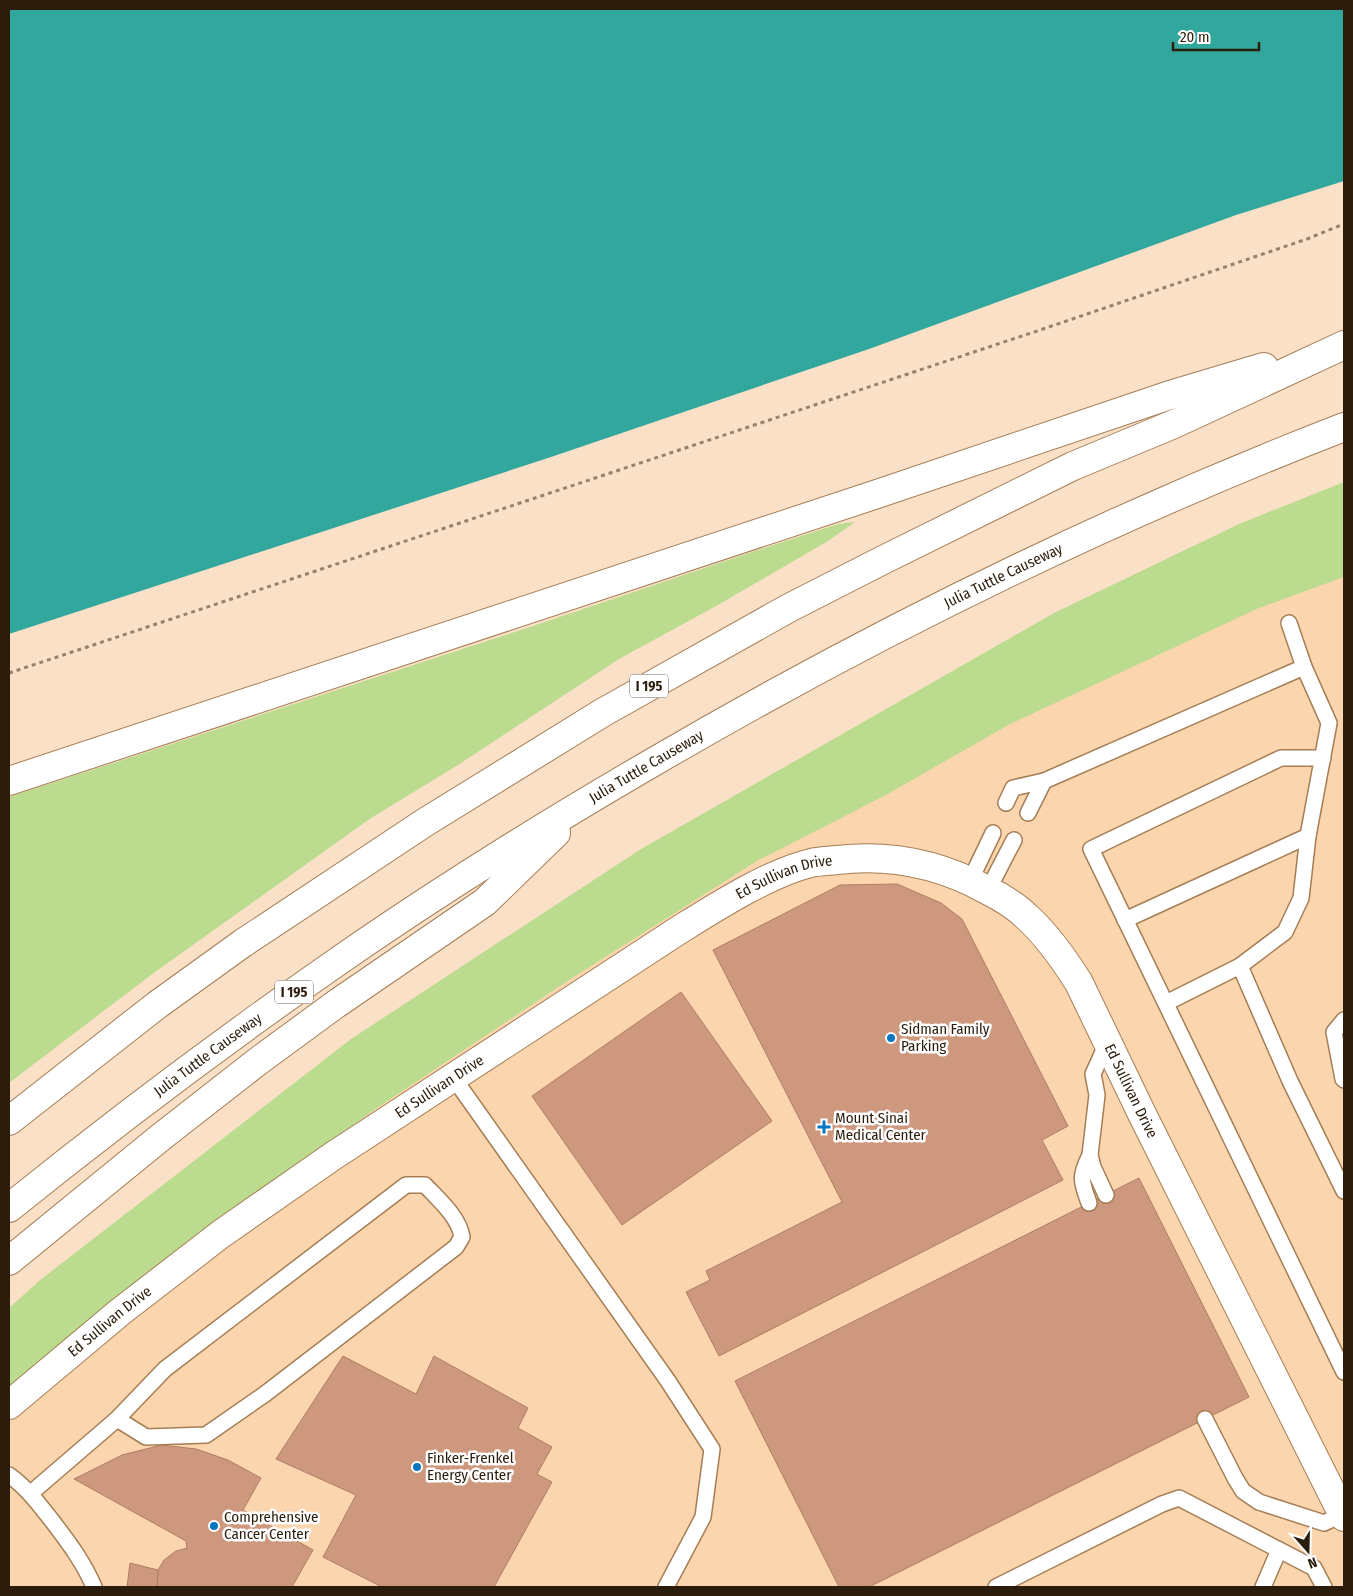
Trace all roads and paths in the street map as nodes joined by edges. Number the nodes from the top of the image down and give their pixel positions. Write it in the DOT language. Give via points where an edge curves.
graph roads {
  1 [pos="1344,224"];
  2 [pos="1344,344"];
  3 [pos="1344,427"];
  4 [pos="1289,622"];
  5 [pos="1304,667"];
  6 [pos="9,673"];
  7 [pos="1323,758"];
  8 [pos="9,781"];
  9 [pos="1044,781"];
  10 [pos="594,797"];
  11 [pos="1006,803"];
  12 [pos="1028,813"];
  13 [pos="993,833"];
  14 [pos="1308,836"];
  15 [pos="1014,840"];
  16 [pos="979,886"];
  17 [pos="1125,920"];
  18 [pos="1240,966"];
  19 [pos="1166,1003"];
  20 [pos="1344,1020"];
  21 [pos="1107,1042"];
  22 [pos="453,1077"];
  23 [pos="1344,1080"];
  24 [pos="9,1121"];
  25 [pos="1090,1155"];
  26 [pos="1344,1191"];
  27 [pos="1106,1195"];
  28 [pos="1089,1204"];
  29 [pos="9,1208"];
  30 [pos="9,1261"];
  31 [pos="1344,1372"];
  32 [pos="9,1405"];
  33 [pos="117,1419"];
  34 [pos="1205,1419"];
  35 [pos="9,1475"];
  36 [pos="31,1493"];
  37 [pos="1343,1516"];
  38 [pos="1280,1550"];
  39 [pos="94,1587"];
  40 [pos="666,1587"];
  41 [pos="996,1587"];
  42 [pos="1264,1587"];
  43 [pos="1324,1587"];
  1 -- 6 [label="path" via="1034,332"];
  2 -- 8 [label="main road" via="1170,395"];
  2 -- 24 [label="main road, I 195" via="1174,424 1073,466 883,560 789,608 610,708 424,823 243,943 157,1005"];
  3 -- 10 [label="main road, Julia Tuttle Causeway / I 195" via="1149,507 974,590 863,645 727,719"];
  4 -- 5 [label="lane"];
  5 -- 7 [label="lane" via="1329,723"];
  5 -- 9 [label="lane"];
  7 -- 14 [label="lane"];
  7 -- 17 [label="lane" via="1280,758 1091,849"];
  9 -- 11 [label="lane" via="1013,788"];
  9 -- 12 [label="lane"];
  10 -- 29 [label="main road, Julia Tuttle Causeway / I 195" via="485,864 328,968 164,1087"];
  10 -- 30 [label="main road" via="485,902 257,1062"];
  13 -- 16 [label="lane"];
  14 -- 17 [label="lane"];
  14 -- 18 [label="lane" via="1301,898 1285,932"];
  15 -- 16 [label="lane"];
  16 -- 21 [label="main road, Ed Sullivan Drive" via="1027,917 1066,962"];
  16 -- 22 [label="main road, Ed Sullivan Drive" via="944,870 911,861 881,858 812,862 785,872 704,914"];
  17 -- 19 [label="lane"];
  18 -- 19 [label="lane"];
  18 -- 26 [label="lane" via="1290,1082"];
  19 -- 31 [label="lane"];
  20 -- 23 [label="lane" via="1334,1032"];
  21 -- 25 [label="lane" via="1093,1074 1097,1095"];
  21 -- 37 [label="main road, Ed Sullivan Drive"];
  22 -- 32 [label="main road, Ed Sullivan Drive" via="206,1245"];
  22 -- 40 [label="lane" via="712,1449 703,1517"];
  25 -- 27 [label="lane"];
  25 -- 28 [label="lane" via="1082,1170 1082,1183"];
  33 -- 33 [label="lane" via="164,1369 406,1185 425,1185 460,1226 462,1238 456,1247 266,1394 206,1435 146,1437"];
  33 -- 36 [label="lane"];
  34 -- 37 [label="lane" via="1243,1491 1259,1502 1324,1523"];
  35 -- 36 [label="lane"];
  36 -- 39 [label="lane" via="75,1552"];
  38 -- 41 [label="lane" via="1179,1498"];
  38 -- 42 [label="lane"];
  38 -- 43 [label="lane" via="1314,1568"];
}
